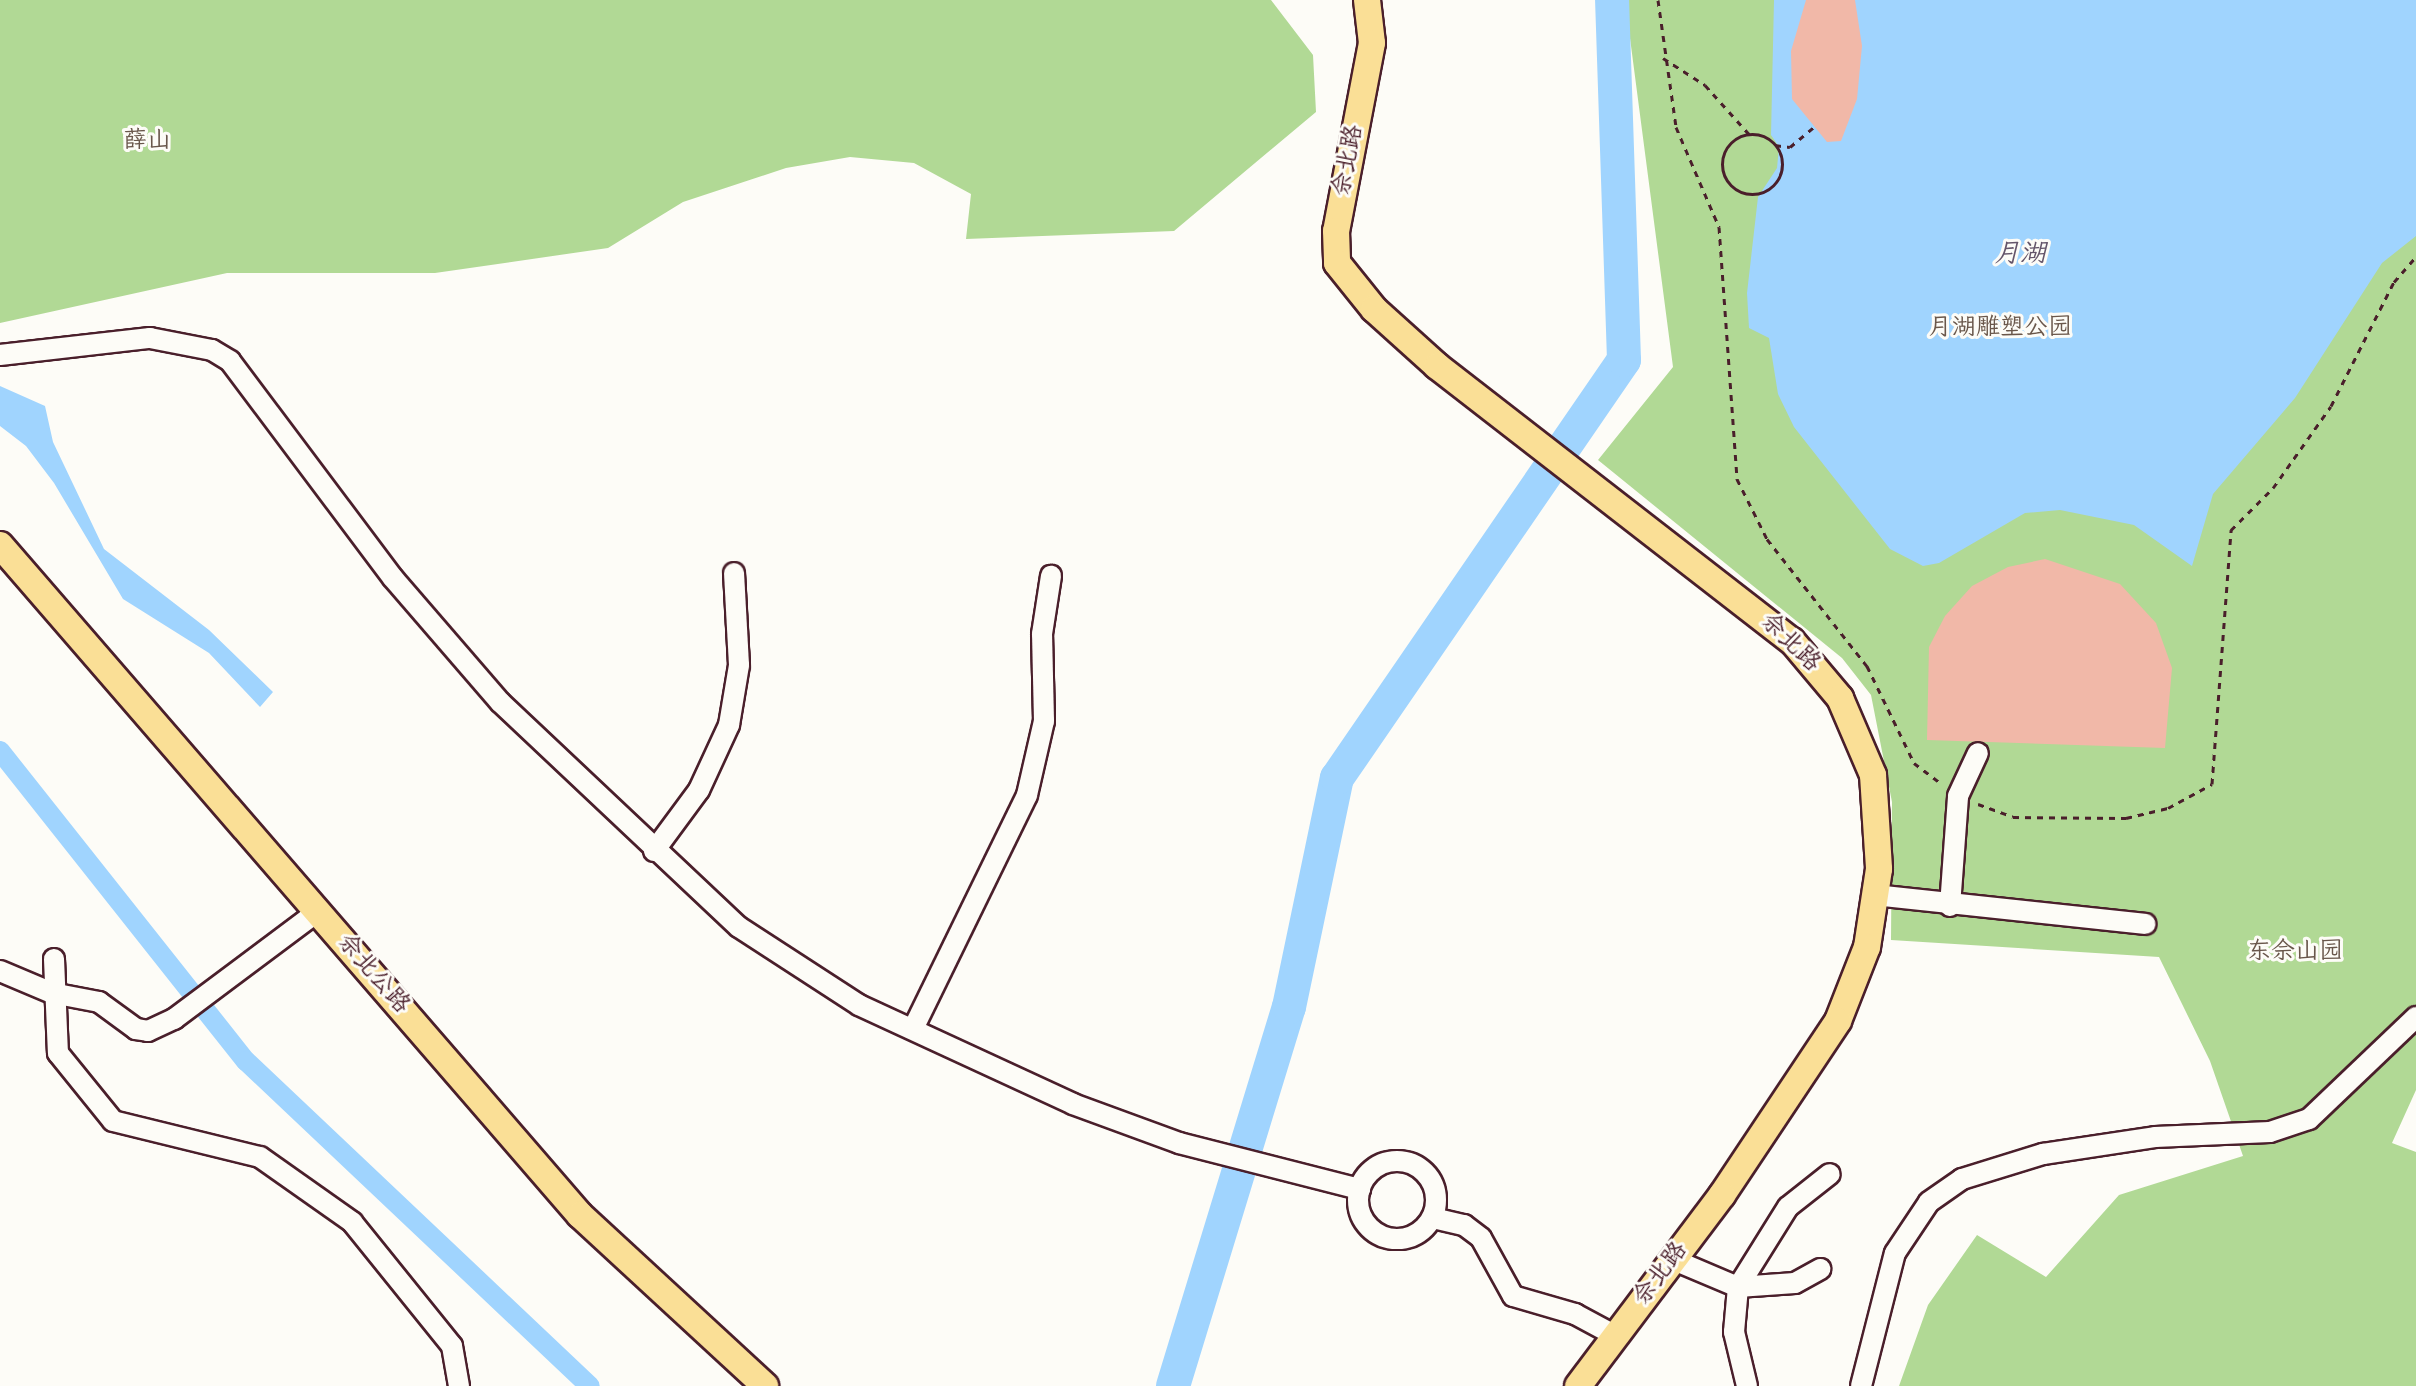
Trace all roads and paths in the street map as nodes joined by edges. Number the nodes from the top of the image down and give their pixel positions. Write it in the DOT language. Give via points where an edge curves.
graph roads {
  1 [pos="1367,0"];
  2 [pos="1658,0"];
  3 [pos="1663,58"];
  4 [pos="1814,127"];
  5 [pos="1749,134"];
  6 [pos="1775,145"];
  7 [pos="2416,257"];
  8 [pos="0,355"];
  9 [pos="0,545"];
  10 [pos="734,573"];
  11 [pos="1051,576"];
  12 [pos="1978,753"];
  13 [pos="1958,796"];
  14 [pos="654,851"];
  15 [pos="1875,895"];
  16 [pos="1950,906"];
  17 [pos="317,912"];
  18 [pos="2145,924"];
  19 [pos="54,959"];
  20 [pos="0,971"];
  21 [pos="52,993"];
  22 [pos="2416,1017"];
  23 [pos="913,1029"];
  24 [pos="1830,1174"];
  25 [pos="1360,1189"];
  26 [pos="1433,1218"];
  27 [pos="1674,1260"];
  28 [pos="1820,1269"];
  29 [pos="1738,1287"];
  30 [pos="1616,1336"];
  31 [pos="459,1386"];
  32 [pos="765,1386"];
  33 [pos="1578,1386"];
  34 [pos="1747,1386"];
  35 [pos="1861,1386"];
  1 -- 15 [label="main road, 佘北路" via="1372,43 1336,231 1337,263 1374,309 1792,641 1840,698 1873,775"];
  2 -- 3 [label="path"];
  3 -- 5 [label="path" via="1705,85"];
  3 -- 13 [label="path" via="1676,127 1719,227 1737,479 1767,539 1867,666 1914,763"];
  4 -- 6 [label="path" via="1790,147"];
  5 -- 6 [label="path"];
  5 -- 6 [label="path" via="1731,142 1722,159 1725,178 1739,192 1759,194 1776,183 1782,164"];
  7 -- 13 [label="path" via="2394,282 2331,406 2273,488 2231,530 2212,784 2168,808 2126,818 2013,817"];
  8 -- 14 [label="street" via="150,338 212,350 251,383 430,623 543,747"];
  9 -- 17 [label="main road, 佘北公路"];
  10 -- 14 [label="street" via="737,697 715,760"];
  11 -- 23 [label="street" via="1042,634 1040,750 1027,795"];
  12 -- 13 [label="street"];
  13 -- 16 [label="street"];
  14 -- 23 [label="street" via="739,927 804,974"];
  15 -- 16 [label="street"];
  15 -- 27 [label="main road, 佘北路" via="1867,947 1838,1021"];
  16 -- 18 [label="street"];
  17 -- 21 [label="street" via="174,1019 136,1029 99,1002"];
  17 -- 32 [label="main road, 佘北公路" via="580,1215"];
  19 -- 21 [label="street"];
  20 -- 21 [label="street"];
  21 -- 31 [label="street" via="58,1053 113,1121 260,1157 352,1222 452,1346"];
  22 -- 35 [label="street" via="2309,1119 2270,1132 2155,1137 2043,1154 1962,1179 1929,1202 1895,1253"];
  23 -- 25 [label="street" via="1073,1104 1179,1143"];
  24 -- 29 [label="street" via="1788,1207"];
  25 -- 26 [label="street" via="1358,1208 1376,1233 1411,1237"];
  25 -- 26 [label="street" via="1383,1163 1404,1160 1426,1172 1435,1188"];
  26 -- 30 [label="street" via="1464,1225 1481,1238 1513,1296 1575,1314"];
  27 -- 29 [label="street"];
  27 -- 30 [label="main road, 佘北路"];
  28 -- 29 [label="street" via="1795,1283"];
  29 -- 34 [label="street" via="1734,1332"];
  30 -- 33 [label="main road, 佘北路"];
}
